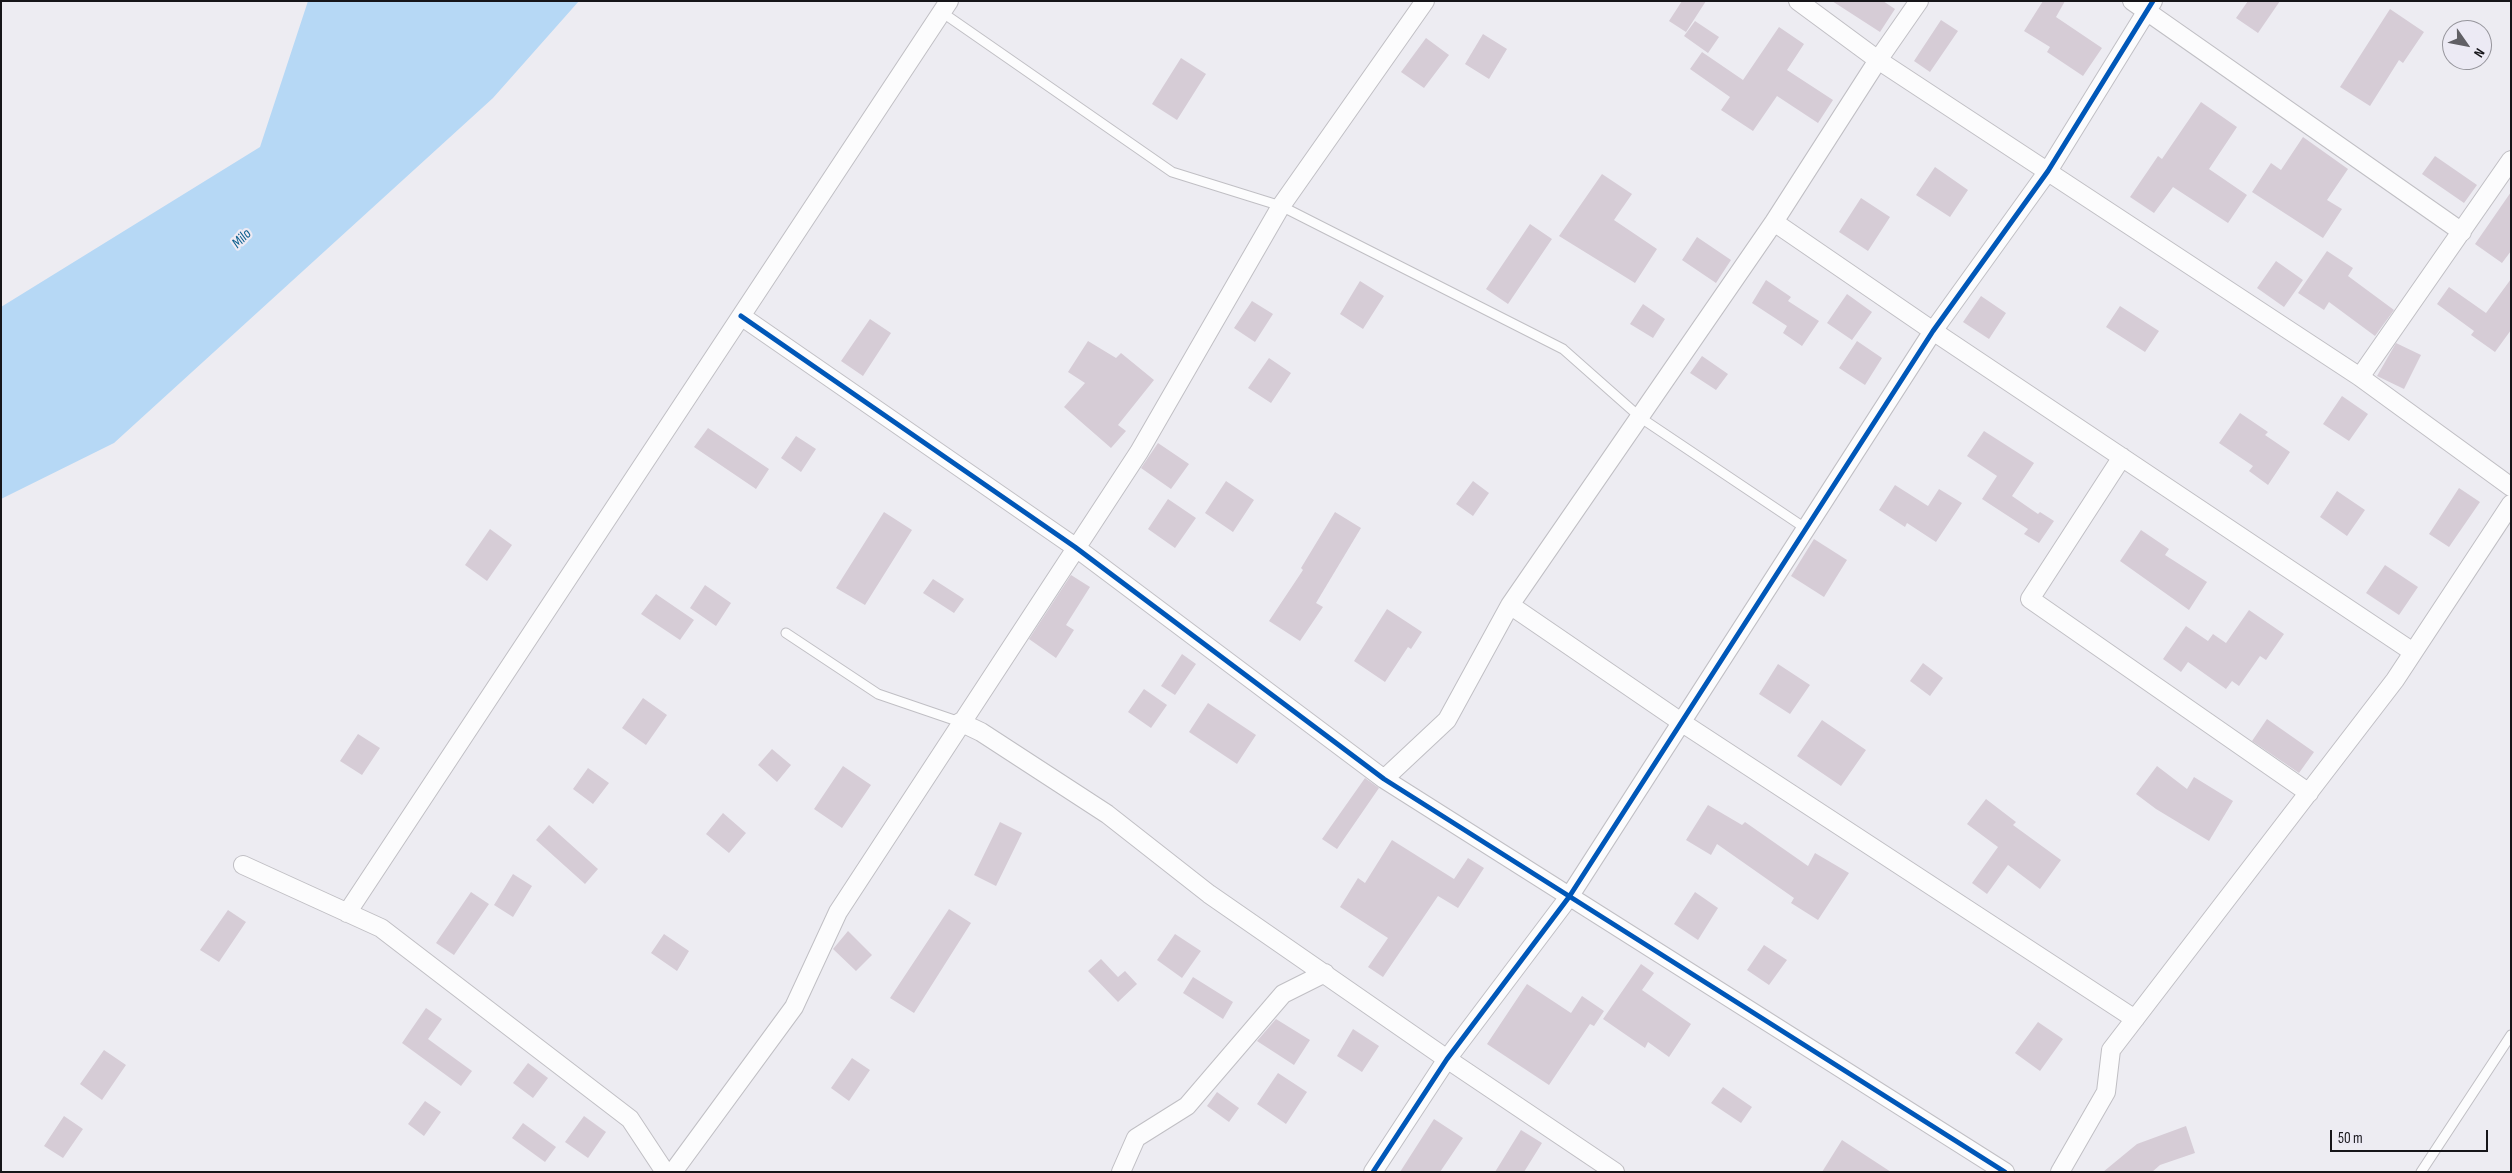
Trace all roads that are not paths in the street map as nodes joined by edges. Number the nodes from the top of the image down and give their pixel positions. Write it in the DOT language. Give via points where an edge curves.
graph roads {
  1 [pos="1425,1"];
  2 [pos="1798,1"];
  3 [pos="1919,1"];
  4 [pos="2132,1"];
  5 [pos="2150,6"];
  6 [pos="946,7"];
  7 [pos="1878,60"];
  8 [pos="2511,160"];
  9 [pos="2048,171"];
  10 [pos="1281,206"];
  11 [pos="1774,222"];
  12 [pos="2462,232"];
  13 [pos="741,316"];
  14 [pos="1933,331"];
  15 [pos="2360,377"];
  16 [pos="1641,418"];
  17 [pos="2122,457"];
  18 [pos="2511,487"];
  19 [pos="2511,504"];
  20 [pos="1805,528"];
  21 [pos="1075,547"];
  22 [pos="1510,605"];
  23 [pos="786,633"];
  24 [pos="2413,652"];
  25 [pos="960,722"];
  26 [pos="1681,722"];
  27 [pos="1384,779"];
  28 [pos="2309,794"];
  29 [pos="243,865"];
  30 [pos="1568,897"];
  31 [pos="347,913"];
  32 [pos="1324,973"];
  33 [pos="2135,1019"];
  34 [pos="2511,1035"];
  35 [pos="1447,1059"];
  36 [pos="665,1172"];
  37 [pos="673,1172"];
  38 [pos="1121,1172"];
  39 [pos="1373,1172"];
  40 [pos="1615,1172"];
  41 [pos="2005,1172"];
  42 [pos="2060,1172"];
  43 [pos="2421,1172"];
  1 -- 10 [label="street"];
  2 -- 7 [label="street"];
  3 -- 7 [label="street"];
  4 -- 5 [label="street"];
  5 -- 9 [label="street"];
  5 -- 12 [label="street"];
  6 -- 10 [label="lane" via="1172,172"];
  6 -- 13 [label="street"];
  7 -- 9 [label="street"];
  7 -- 11 [label="street"];
  8 -- 12 [label="street"];
  9 -- 14 [label="street"];
  9 -- 15 [label="street"];
  10 -- 16 [label="lane" via="1563,349"];
  10 -- 21 [label="street" via="1139,452"];
  11 -- 14 [label="street"];
  11 -- 16 [label="street"];
  12 -- 15 [label="street"];
  13 -- 21 [label="street"];
  13 -- 31 [label="street"];
  14 -- 17 [label="street"];
  14 -- 20 [label="street"];
  15 -- 18 [label="street"];
  16 -- 20 [label="lane"];
  16 -- 22 [label="street"];
  17 -- 24 [label="street"];
  17 -- 28 [label="street" via="2030,600"];
  19 -- 24 [label="street"];
  20 -- 26 [label="street"];
  21 -- 25 [label="street"];
  21 -- 27 [label="street"];
  22 -- 26 [label="street"];
  22 -- 27 [label="street" via="1447,720"];
  23 -- 25 [label="lane" via="878,694"];
  24 -- 28 [label="street"];
  25 -- 32 [label="street" via="981,732 1108,814 1209,894"];
  25 -- 37 [label="street" via="838,912 794,1007"];
  26 -- 30 [label="street"];
  26 -- 33 [label="street"];
  27 -- 30 [label="street"];
  28 -- 33 [label="street"];
  29 -- 31 [label="street"];
  30 -- 35 [label="street"];
  30 -- 41 [label="street"];
  31 -- 36 [label="street" via="381,928 630,1119"];
  32 -- 35 [label="street"];
  32 -- 38 [label="street" via="1283,994 1187,1106 1136,1138"];
  33 -- 42 [label="street" via="2111,1050 2106,1092"];
  34 -- 43 [label="lane"];
  35 -- 39 [label="street"];
  35 -- 40 [label="street"];
}
